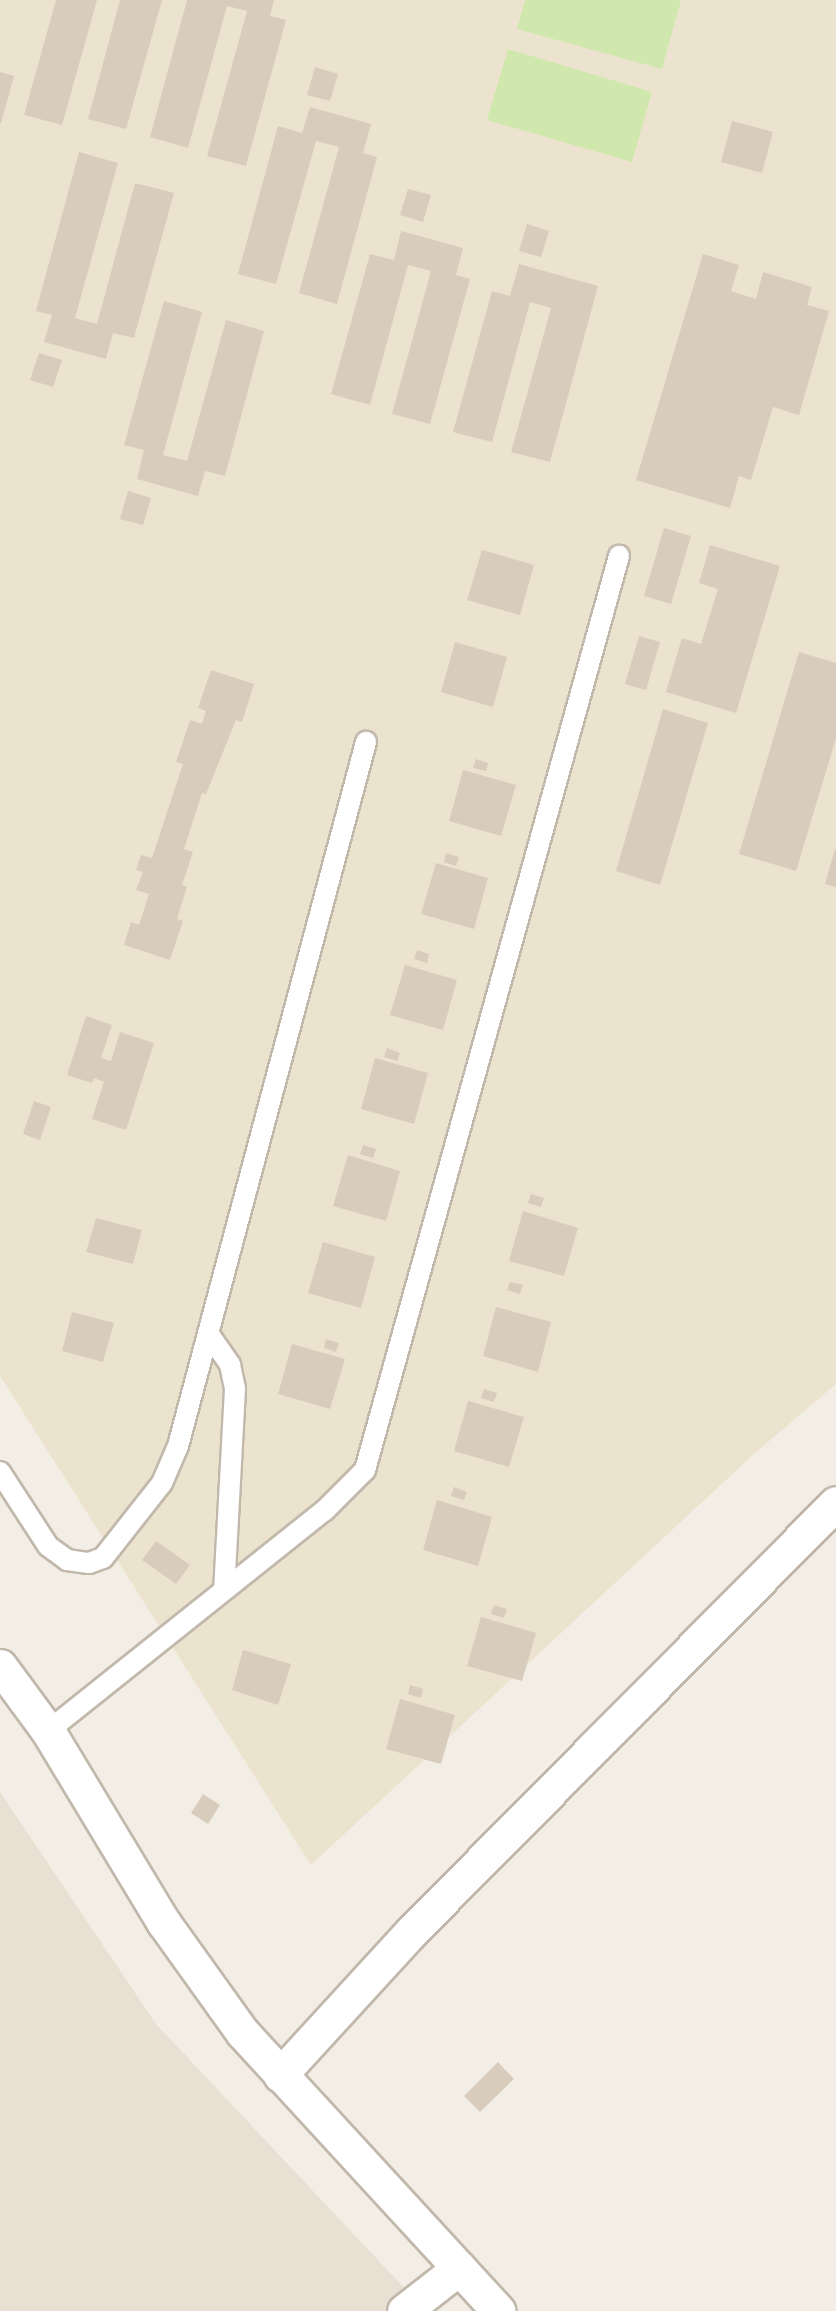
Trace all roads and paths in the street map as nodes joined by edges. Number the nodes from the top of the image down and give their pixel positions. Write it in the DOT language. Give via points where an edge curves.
graph roads {
  1 [pos="619,556"];
  2 [pos="366,742"];
  3 [pos="208,1333"];
  4 [pos="0,1472"];
  5 [pos="836,1503"];
  6 [pos="224,1590"];
  7 [pos="0,1666"];
  8 [pos="48,1731"];
  9 [pos="280,2075"];
  10 [pos="459,2268"];
  11 [pos="404,2311"];
  12 [pos="499,2311"];
  1 -- 6 [label="lane" via="364,1470 324,1511"];
  2 -- 3 [label="lane"];
  3 -- 4 [label="lane" via="178,1446 162,1483 103,1558 89,1563 59,1557"];
  3 -- 6 [label="lane" via="230,1365 235,1389"];
  5 -- 9 [label="street" via="412,1931"];
  6 -- 8 [label="lane"];
  7 -- 8 [label="street"];
  8 -- 9 [label="street" via="164,1923 242,2032"];
  9 -- 10 [label="street"];
  10 -- 11 [label="street"];
  10 -- 12 [label="street"];
}
